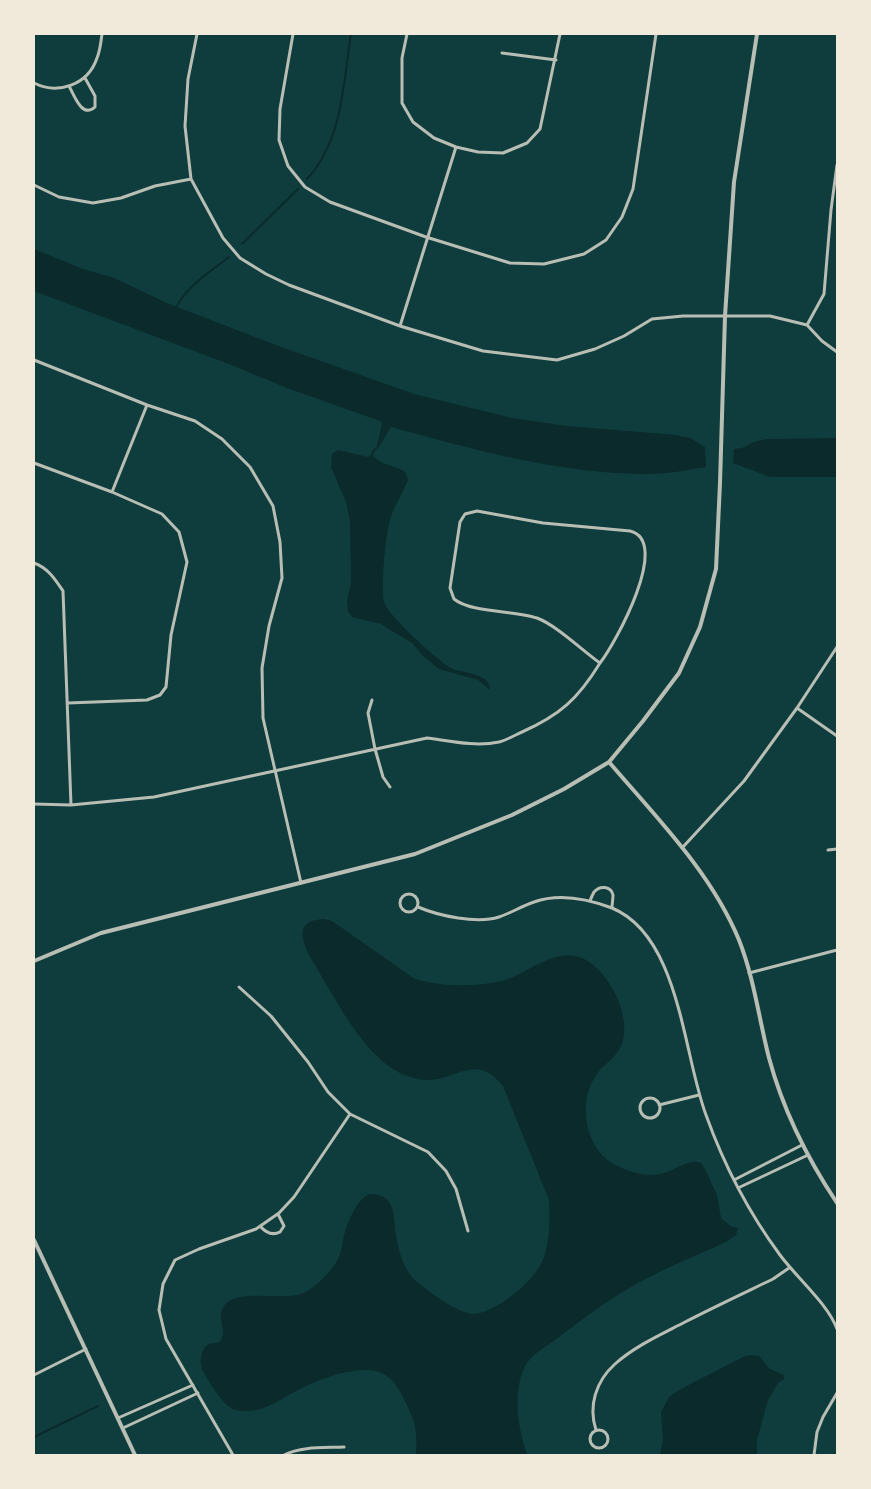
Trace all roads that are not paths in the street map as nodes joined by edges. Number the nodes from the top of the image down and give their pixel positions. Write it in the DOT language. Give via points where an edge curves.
graph roads {
  1 [pos="102,34"];
  2 [pos="197,34"];
  3 [pos="292,34"];
  4 [pos="407,34"];
  5 [pos="560,34"];
  6 [pos="656,34"];
  7 [pos="757,34"];
  8 [pos="502,53"];
  9 [pos="556,60"];
  10 [pos="84,78"];
  11 [pos="34,83"];
  12 [pos="69,86"];
  13 [pos="456,147"];
  14 [pos="837,165"];
  15 [pos="191,179"];
  16 [pos="34,186"];
  17 [pos="426,237"];
  18 [pos="725,316"];
  19 [pos="807,325"];
  20 [pos="400,326"];
  21 [pos="837,352"];
  22 [pos="34,360"];
  23 [pos="147,405"];
  24 [pos="34,463"];
  25 [pos="112,492"];
  26 [pos="34,563"];
  27 [pos="837,647"];
  28 [pos="600,663"];
  29 [pos="372,700"];
  30 [pos="68,703"];
  31 [pos="797,708"];
  32 [pos="837,736"];
  33 [pos="375,749"];
  34 [pos="609,762"];
  35 [pos="276,772"];
  36 [pos="390,787"];
  37 [pos="34,804"];
  38 [pos="71,805"];
  39 [pos="682,848"];
  40 [pos="837,849"];
  41 [pos="828,850"];
  42 [pos="301,883"];
  43 [pos="590,901"];
  44 [pos="418,907"];
  45 [pos="612,908"];
  46 [pos="837,950"];
  47 [pos="34,961"];
  48 [pos="749,973"];
  49 [pos="239,987"];
  50 [pos="699,1095"];
  51 [pos="659,1105"];
  52 [pos="350,1114"];
  53 [pos="802,1144"];
  54 [pos="808,1155"];
  55 [pos="734,1180"];
  56 [pos="738,1188"];
  57 [pos="837,1203"];
  58 [pos="278,1214"];
  59 [pos="260,1226"];
  60 [pos="468,1231"];
  61 [pos="34,1240"];
  62 [pos="790,1268"];
  63 [pos="837,1329"];
  64 [pos="86,1349"];
  65 [pos="34,1375"];
  66 [pos="193,1384"];
  67 [pos="198,1393"];
  68 [pos="837,1393"];
  69 [pos="162,1399"];
  70 [pos="165,1408"];
  71 [pos="118,1418"];
  72 [pos="123,1428"];
  73 [pos="596,1430"];
  74 [pos="344,1447"];
  75 [pos="135,1455"];
  76 [pos="233,1455"];
  77 [pos="284,1455"];
  78 [pos="814,1455"];
  1 -- 10 [label="street" via="97,59 90,73"];
  2 -- 15 [label="street" via="188,79 185,126"];
  3 -- 17 [label="street" via="278,124 279,140 292,171 305,187 330,202"];
  4 -- 13 [label="street" via="402,58 402,103 413,122 434,138"];
  5 -- 9 [label="street"];
  6 -- 17 [label="street" via="633,189 622,217 606,240 584,254 544,264 510,263"];
  7 -- 18 [label="street" via="734,182"];
  8 -- 9 [label="street"];
  9 -- 13 [label="street" via="540,129 527,143 503,153 478,152"];
  10 -- 12 [label="street"];
  10 -- 12 [label="street" via="95,96 94,106 90,110 86,111 80,107"];
  11 -- 12 [label="street" via="49,88"];
  13 -- 17 [label="street"];
  14 -- 19 [label="street" via="824,294"];
  15 -- 16 [label="street" via="93,203 59,197"];
  15 -- 20 [label="street" via="223,238 240,258 289,285"];
  17 -- 20 [label="street"];
  18 -- 19 [label="street" via="770,316"];
  18 -- 20 [label="street" via="652,319 595,350 557,360 483,351"];
  18 -- 34 [label="street" via="716,569 700,627 679,672"];
  19 -- 21 [label="street"];
  22 -- 23 [label="street"];
  23 -- 25 [label="street"];
  23 -- 35 [label="street" via="195,421 222,439 250,467 273,506 280,542 282,578 269,626 262,668 264,718"];
  24 -- 25 [label="street"];
  25 -- 30 [label="street" via="162,514 179,532 188,562 171,635 166,687 160,695 147,700"];
  26 -- 30 [label="street" via="42,566 53,576 63,591"];
  27 -- 31 [label="street"];
  28 -- 28 [label="street" via="544,621 522,614 466,606 454,599 450,588 460,522 465,514 477,511 543,523 630,531 640,536 644,542 644,550 636,594 620,632"];
  28 -- 33 [label="street" via="587,685 567,706 536,726 500,742 469,744 427,738"];
  29 -- 33 [label="street" via="368,713"];
  30 -- 38 [label="street"];
  31 -- 32 [label="street"];
  31 -- 39 [label="street" via="744,781"];
  33 -- 35 [label="street"];
  33 -- 36 [label="street" via="383,777"];
  34 -- 39 [label="street"];
  34 -- 42 [label="street" via="564,789 512,815 415,854"];
  35 -- 38 [label="street" via="154,797"];
  35 -- 42 [label="street"];
  37 -- 38 [label="street"];
  39 -- 48 [label="street" via="706,878 728,918 739,941"];
  40 -- 41 [label="street"];
  42 -- 47 [label="street" via="101,933"];
  43 -- 44 [label="street" via="551,899 535,902 498,917 476,920"];
  43 -- 45 [label="street"];
  43 -- 45 [label="street" via="594,892 606,888 613,896"];
  44 -- 44 [label="street" via="418,901 412,894 401,899 401,908 404,911 413,912"];
  45 -- 50 [label="street" via="641,928 653,944 669,975"];
  46 -- 48 [label="street"];
  48 -- 53 [label="street" via="773,1072 782,1101"];
  49 -- 52 [label="street" via="271,1016 328,1092"];
  50 -- 51 [label="street"];
  50 -- 55 [label="street" via="719,1149"];
  51 -- 51 [label="street" via="658,1114 650,1118 645,1117 640,1109 641,1104 648,1098 657,1101"];
  52 -- 58 [label="street" via="294,1196"];
  52 -- 60 [label="street" via="428,1152 446,1170 456,1189"];
  53 -- 54 [label="street"];
  53 -- 55 [label="street"];
  54 -- 56 [label="street"];
  54 -- 57 [label="street"];
  55 -- 56 [label="street"];
  56 -- 62 [label="street" via="748,1208"];
  58 -- 59 [label="street"];
  58 -- 59 [label="street" via="284,1226 280,1232 272,1235"];
  59 -- 66 [label="street" via="175,1260 163,1284 159,1310 166,1339"];
  61 -- 64 [label="street"];
  62 -- 63 [label="street" via="830,1314"];
  62 -- 73 [label="street" via="773,1279 660,1334 615,1364 605,1374 595,1391 592,1415"];
  64 -- 65 [label="street"];
  64 -- 71 [label="street"];
  66 -- 67 [label="street"];
  66 -- 69 [label="street"];
  67 -- 70 [label="street"];
  67 -- 76 [label="street"];
  68 -- 78 [label="street" via="817,1432"];
  69 -- 70 [label="street"];
  69 -- 71 [label="street"];
  70 -- 72 [label="street"];
  71 -- 72 [label="street"];
  72 -- 75 [label="street"];
  73 -- 73 [label="street" via="591,1434 590,1442 595,1447 602,1447 608,1443 608,1435 604,1430"];
  74 -- 77 [label="street" via="316,1448"];
}
